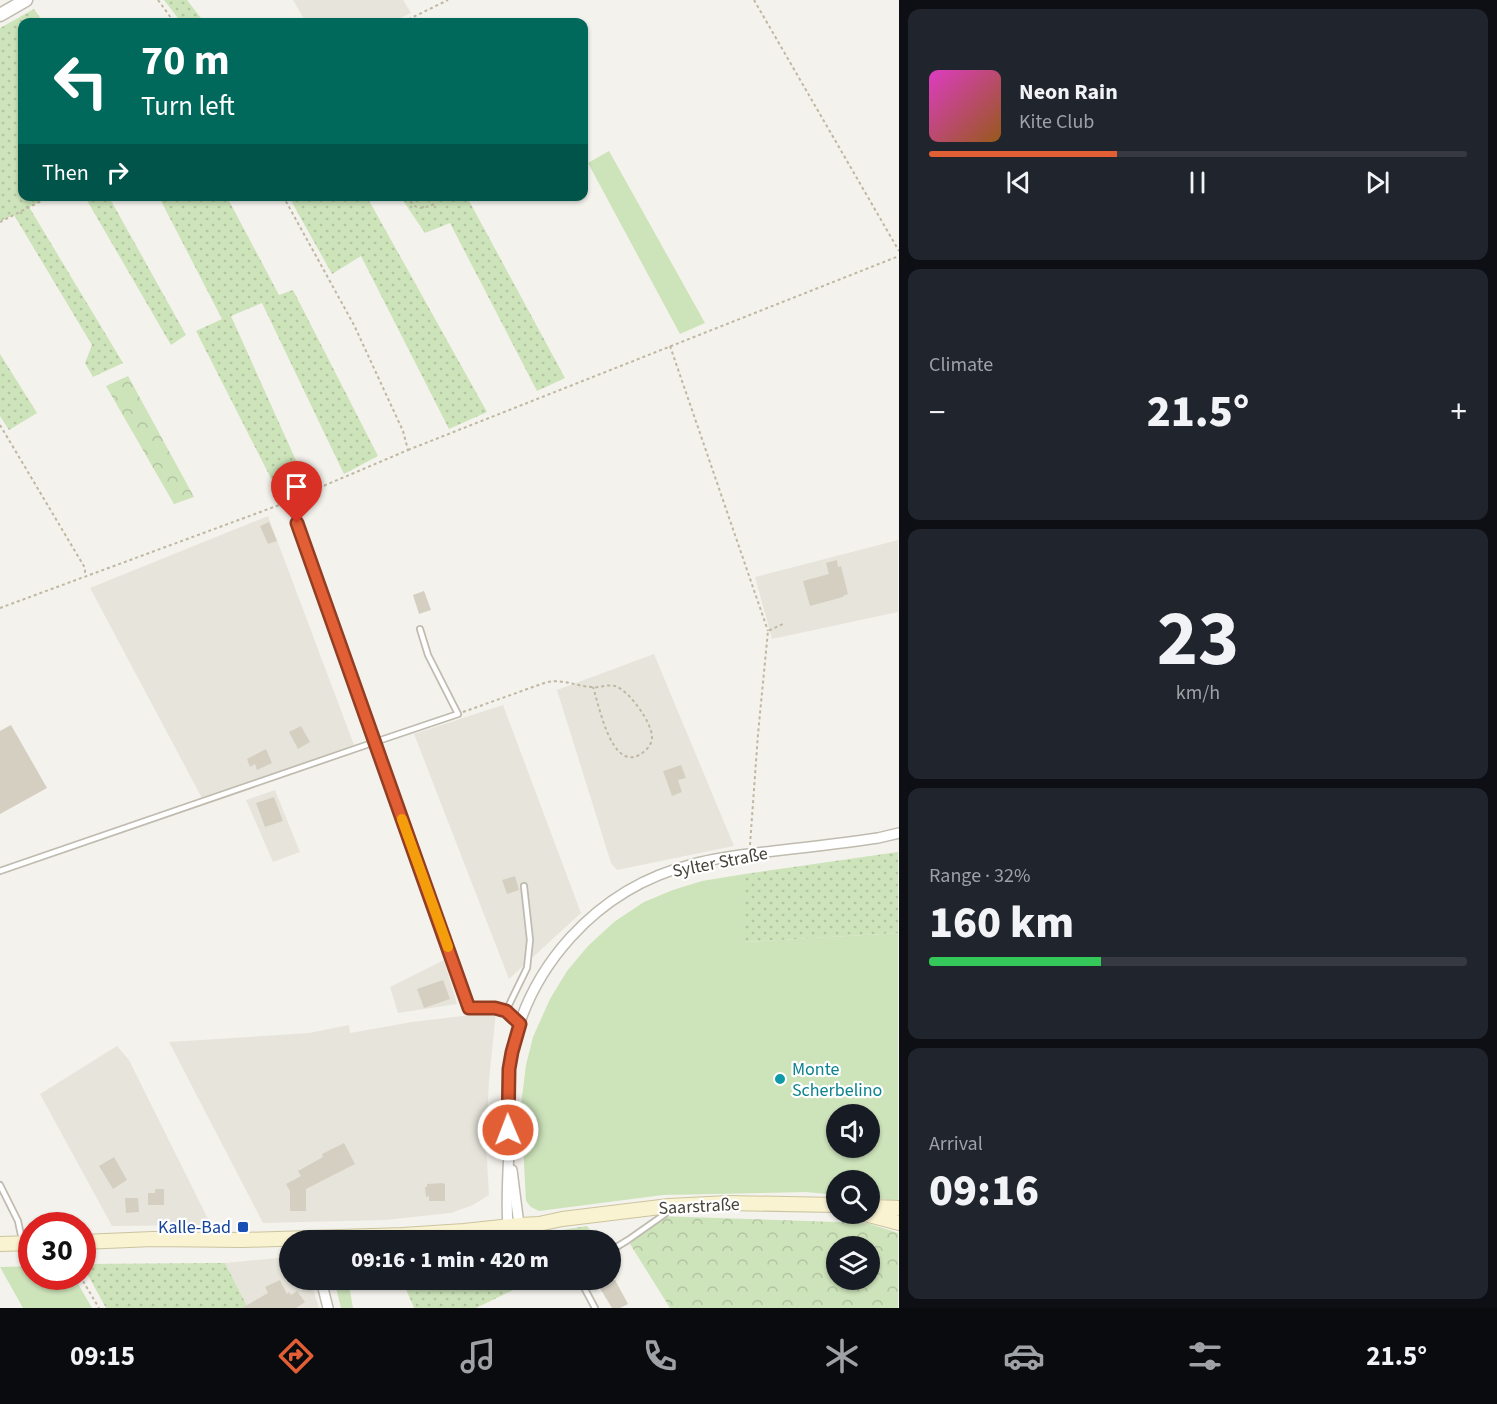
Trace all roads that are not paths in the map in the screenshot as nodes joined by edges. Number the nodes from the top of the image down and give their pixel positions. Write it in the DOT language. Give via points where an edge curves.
graph roads {
  1 [pos="26,0"];
  2 [pos="0,15"];
  3 [pos="289,501"];
  4 [pos="420,629"];
  5 [pos="375,742"];
  6 [pos="898,833"];
  7 [pos="0,872"];
  8 [pos="524,886"];
  9 [pos="506,1011"];
  10 [pos="520,1024"];
  11 [pos="0,1185"];
  12 [pos="826,1205"];
  13 [pos="669,1206"];
  14 [pos="880,1207"];
  15 [pos="898,1208"];
  16 [pos="880,1218"];
  17 [pos="18,1221"];
  18 [pos="898,1223"];
  19 [pos="514,1225"];
  20 [pos="472,1230"];
  21 [pos="279,1240"];
  22 [pos="96,1241"];
  23 [pos="18,1243"];
  24 [pos="0,1244"];
  25 [pos="621,1244"];
  26 [pos="324,1290"];
  27 [pos="585,1290"];
  28 [pos="328,1308"];
  29 [pos="595,1308"];
  1 -- 2 [label="street"];
  3 -- 5 [label="lane"];
  4 -- 5 [label="lane" via="428,655 458,714"];
  5 -- 7 [label="lane"];
  5 -- 9 [label="lane" via="469,1008"];
  6 -- 10 [label="street, Sylter Straße" via="693,864 632,887 578,929 554,958"];
  8 -- 9 [label="lane" via="530,940 527,968"];
  9 -- 10 [label="lane"];
  10 -- 19 [label="street, Sylter Straße" via="508,1087"];
  11 -- 17 [label="lane"];
  12 -- 13 [label="main road, Saarstraße"];
  13 -- 19 [label="main road, Saarstraße"];
  13 -- 25 [label="lane" via="665,1214"];
  14 -- 15 [label="main road"];
  16 -- 18 [label="main road"];
  19 -- 20 [label="main road, Saarstraße"];
  21 -- 22 [label="main road, Saarstraße"];
  23 -- 24 [label="main road"];
  26 -- 28 [label="street"];
  27 -- 29 [label="lane"];
}
